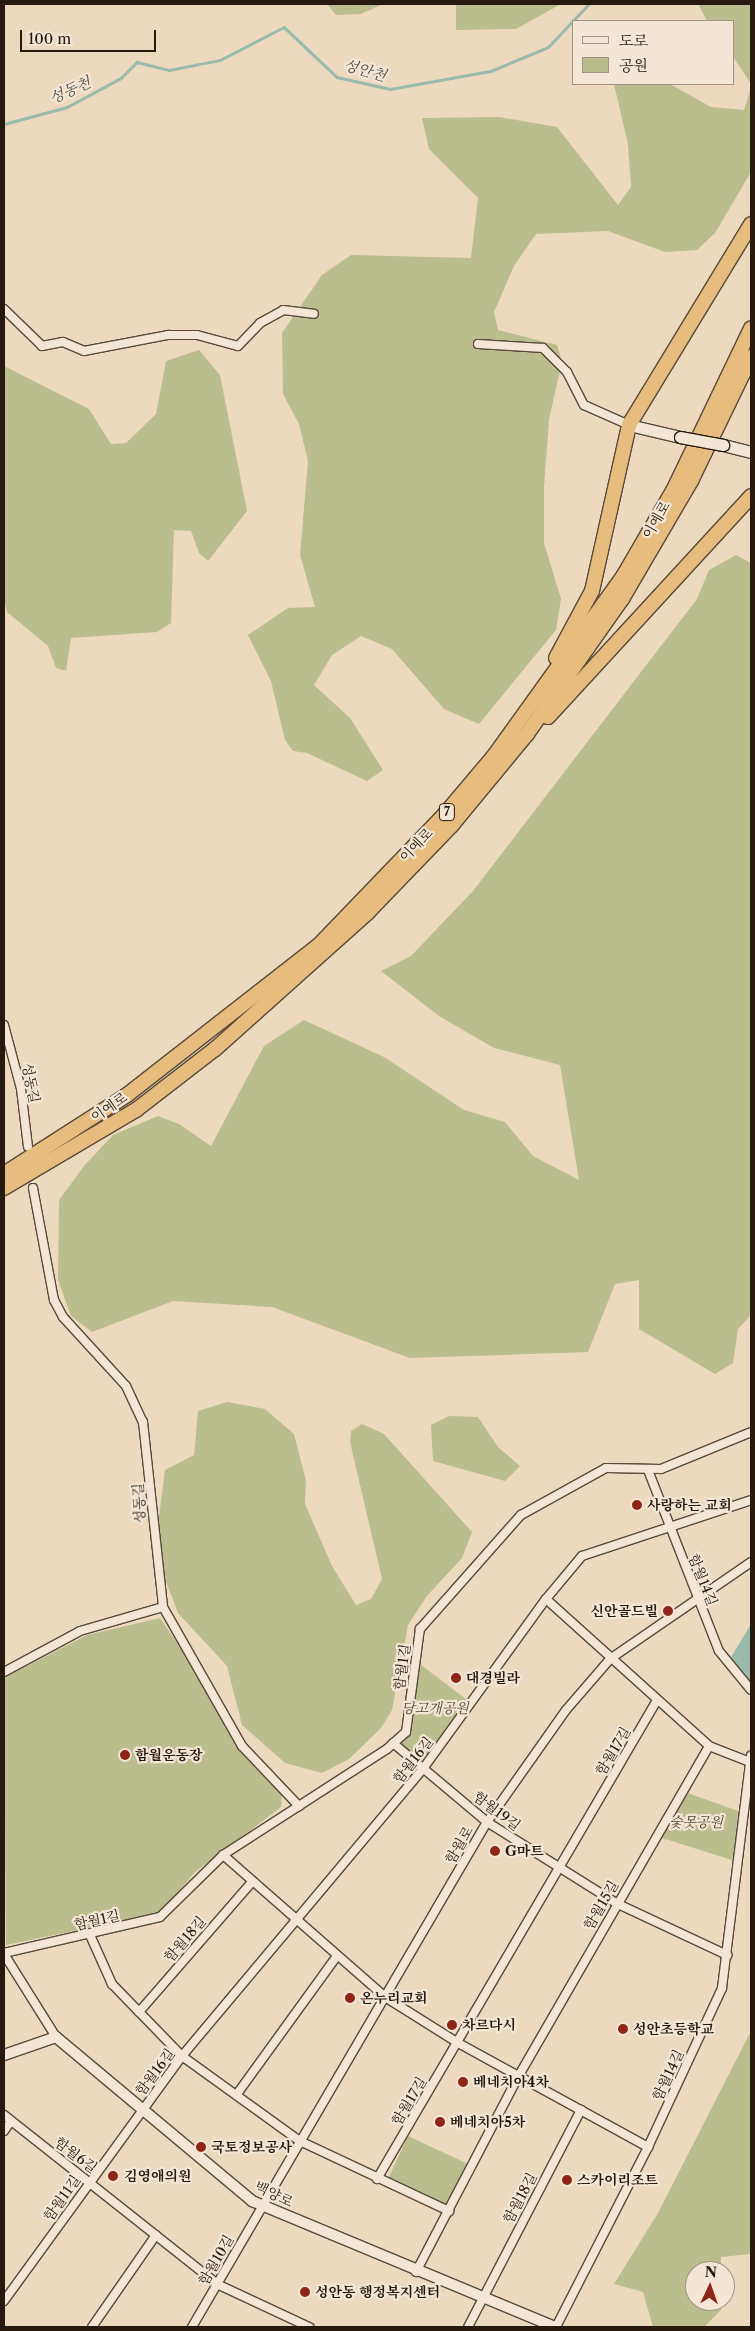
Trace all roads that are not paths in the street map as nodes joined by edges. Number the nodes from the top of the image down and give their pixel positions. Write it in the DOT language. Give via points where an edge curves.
graph roads {
  1 [pos="751,224"];
  2 [pos="4,309"];
  3 [pos="314,314"];
  4 [pos="751,328"];
  5 [pos="478,344"];
  6 [pos="751,357"];
  7 [pos="629,425"];
  8 [pos="751,452"];
  9 [pos="751,496"];
  10 [pos="497,761"];
  11 [pos="4,1025"];
  12 [pos="28,1147"];
  13 [pos="4,1174"];
  14 [pos="4,1188"];
  15 [pos="33,1188"];
  16 [pos="751,1432"];
  17 [pos="648,1470"];
  18 [pos="751,1500"];
  19 [pos="668,1526"];
  20 [pos="751,1562"];
  21 [pos="697,1596"];
  22 [pos="546,1600"];
  23 [pos="163,1607"];
  24 [pos="610,1659"];
  25 [pos="4,1672"];
  26 [pos="751,1690"];
  27 [pos="656,1702"];
  28 [pos="393,1743"];
  29 [pos="709,1746"];
  30 [pos="751,1759"];
  31 [pos="425,1766"];
  32 [pos="299,1806"];
  33 [pos="487,1822"];
  34 [pos="223,1855"];
  35 [pos="558,1867"];
  36 [pos="251,1883"];
  37 [pos="616,1903"];
  38 [pos="296,1921"];
  39 [pos="90,1935"];
  40 [pos="4,1953"];
  41 [pos="728,1954"];
  42 [pos="336,1957"];
  43 [pos="385,1997"];
  44 [pos="139,2012"];
  45 [pos="56,2037"];
  46 [pos="458,2044"];
  47 [pos="4,2055"];
  48 [pos="182,2056"];
  49 [pos="518,2077"];
  50 [pos="237,2094"];
  51 [pos="142,2110"];
  52 [pos="581,2110"];
  53 [pos="4,2115"];
  54 [pos="11,2121"];
  55 [pos="4,2132"];
  56 [pos="300,2141"];
  57 [pos="648,2147"];
  58 [pos="376,2179"];
  59 [pos="89,2180"];
  60 [pos="262,2204"];
  61 [pos="449,2211"];
  62 [pos="156,2235"];
  63 [pos="416,2272"];
  64 [pos="217,2284"];
  65 [pos="480,2298"];
  66 [pos="4,2300"];
  67 [pos="304,2326"];
  68 [pos="92,2327"];
  69 [pos="192,2327"];
  70 [pos="468,2327"];
  71 [pos="556,2327"];
  1 -- 7 [label="highway"];
  2 -- 3 [label="street" via="42,346 63,342 84,351 168,335 197,335 238,346 260,323 283,310"];
  4 -- 10 [label="highway, 이예로 / 7" via="674,489 624,575"];
  5 -- 7 [label="street" via="543,348 567,372 584,405"];
  6 -- 10 [label="highway, 이예로 / 7" via="696,472 622,599"];
  7 -- 8 [label="main road, bridge"];
  7 -- 10 [label="highway" via="592,591"];
  9 -- 10 [label="highway"];
  10 -- 13 [label="highway, 이예로 / 7" via="319,945 127,1095"];
  10 -- 14 [label="highway, 이예로 / 7" via="368,912 283,993 136,1110"];
  11 -- 12 [label="street, 성동길" via="21,1089"];
  15 -- 23 [label="street, 성동길" via="54,1300 63,1317 126,1386 144,1422"];
  16 -- 17 [label="street, 함월1길" via="661,1469"];
  17 -- 19 [label="street, 함월14길"];
  17 -- 28 [label="street, 함월1길" via="606,1468 522,1515 420,1629 406,1732"];
  18 -- 19 [label="street, 함월16길"];
  19 -- 21 [label="street, 함월14길"];
  19 -- 22 [label="street, 함월16길" via="591,1550"];
  20 -- 21 [label="street, 함월로"];
  21 -- 24 [label="street, 함월로"];
  21 -- 26 [label="street, 함월14길" via="719,1651"];
  22 -- 24 [label="street"];
  22 -- 31 [label="street, 함월16길"];
  23 -- 25 [label="street" via="80,1631"];
  23 -- 32 [label="street, 성동길" via="242,1746"];
  24 -- 27 [label="street"];
  24 -- 33 [label="street, 함월로" via="566,1710"];
  27 -- 29 [label="street"];
  27 -- 35 [label="street, 함월17길"];
  28 -- 31 [label="street, 함월19길"];
  28 -- 32 [label="street, 함월1길"];
  29 -- 30 [label="street"];
  29 -- 37 [label="street, 함월15길"];
  30 -- 41 [label="street, 함월14길"];
  31 -- 33 [label="street, 함월19길"];
  31 -- 38 [label="street, 함월16길"];
  32 -- 34 [label="street, 함월1길"];
  33 -- 35 [label="street, 함월19길"];
  33 -- 43 [label="street, 함월로"];
  34 -- 36 [label="street"];
  34 -- 39 [label="street, 함월1길" via="160,1917"];
  35 -- 37 [label="street, 함월19길"];
  35 -- 46 [label="street, 함월17길"];
  36 -- 38 [label="street"];
  36 -- 44 [label="street, 함월18길"];
  37 -- 41 [label="street, 함월19길"];
  37 -- 49 [label="street, 함월15길"];
  38 -- 42 [label="street"];
  38 -- 48 [label="street, 함월16길"];
  39 -- 40 [label="street, 함월1길"];
  39 -- 44 [label="street" via="112,1984"];
  40 -- 45 [label="street, 백양로"];
  41 -- 57 [label="street, 함월14길" via="722,1988"];
  42 -- 43 [label="street"];
  42 -- 50 [label="street"];
  43 -- 46 [label="street"];
  43 -- 56 [label="street, 함월로"];
  44 -- 48 [label="street"];
  45 -- 47 [label="street"];
  45 -- 51 [label="street, 백양로"];
  46 -- 49 [label="street"];
  46 -- 58 [label="street, 함월17길"];
  48 -- 50 [label="street"];
  48 -- 51 [label="street, 함월16길"];
  49 -- 52 [label="street"];
  49 -- 61 [label="street, 함월15길"];
  50 -- 56 [label="street"];
  51 -- 59 [label="street, 함월11길"];
  51 -- 60 [label="street, 백양로" via="252,2201"];
  52 -- 57 [label="street"];
  52 -- 65 [label="street, 함월18길"];
  53 -- 54 [label="street, 함월6길"];
  54 -- 55 [label="street"];
  54 -- 59 [label="street, 함월6길"];
  56 -- 58 [label="street"];
  56 -- 60 [label="street, 함월로"];
  57 -- 71 [label="street, 함월14길"];
  58 -- 61 [label="street"];
  59 -- 62 [label="street, 함월6길"];
  59 -- 66 [label="street, 함월11길"];
  60 -- 63 [label="street, 백양로"];
  60 -- 64 [label="street, 함월10길"];
  61 -- 63 [label="street, 함월15길"];
  62 -- 64 [label="street, 함월6길"];
  62 -- 68 [label="street"];
  63 -- 65 [label="street, 백양로"];
  64 -- 67 [label="street, 함월6길"];
  64 -- 69 [label="street, 함월10길"];
  65 -- 70 [label="street, 함월18길"];
  65 -- 71 [label="street, 백양로"];
}
